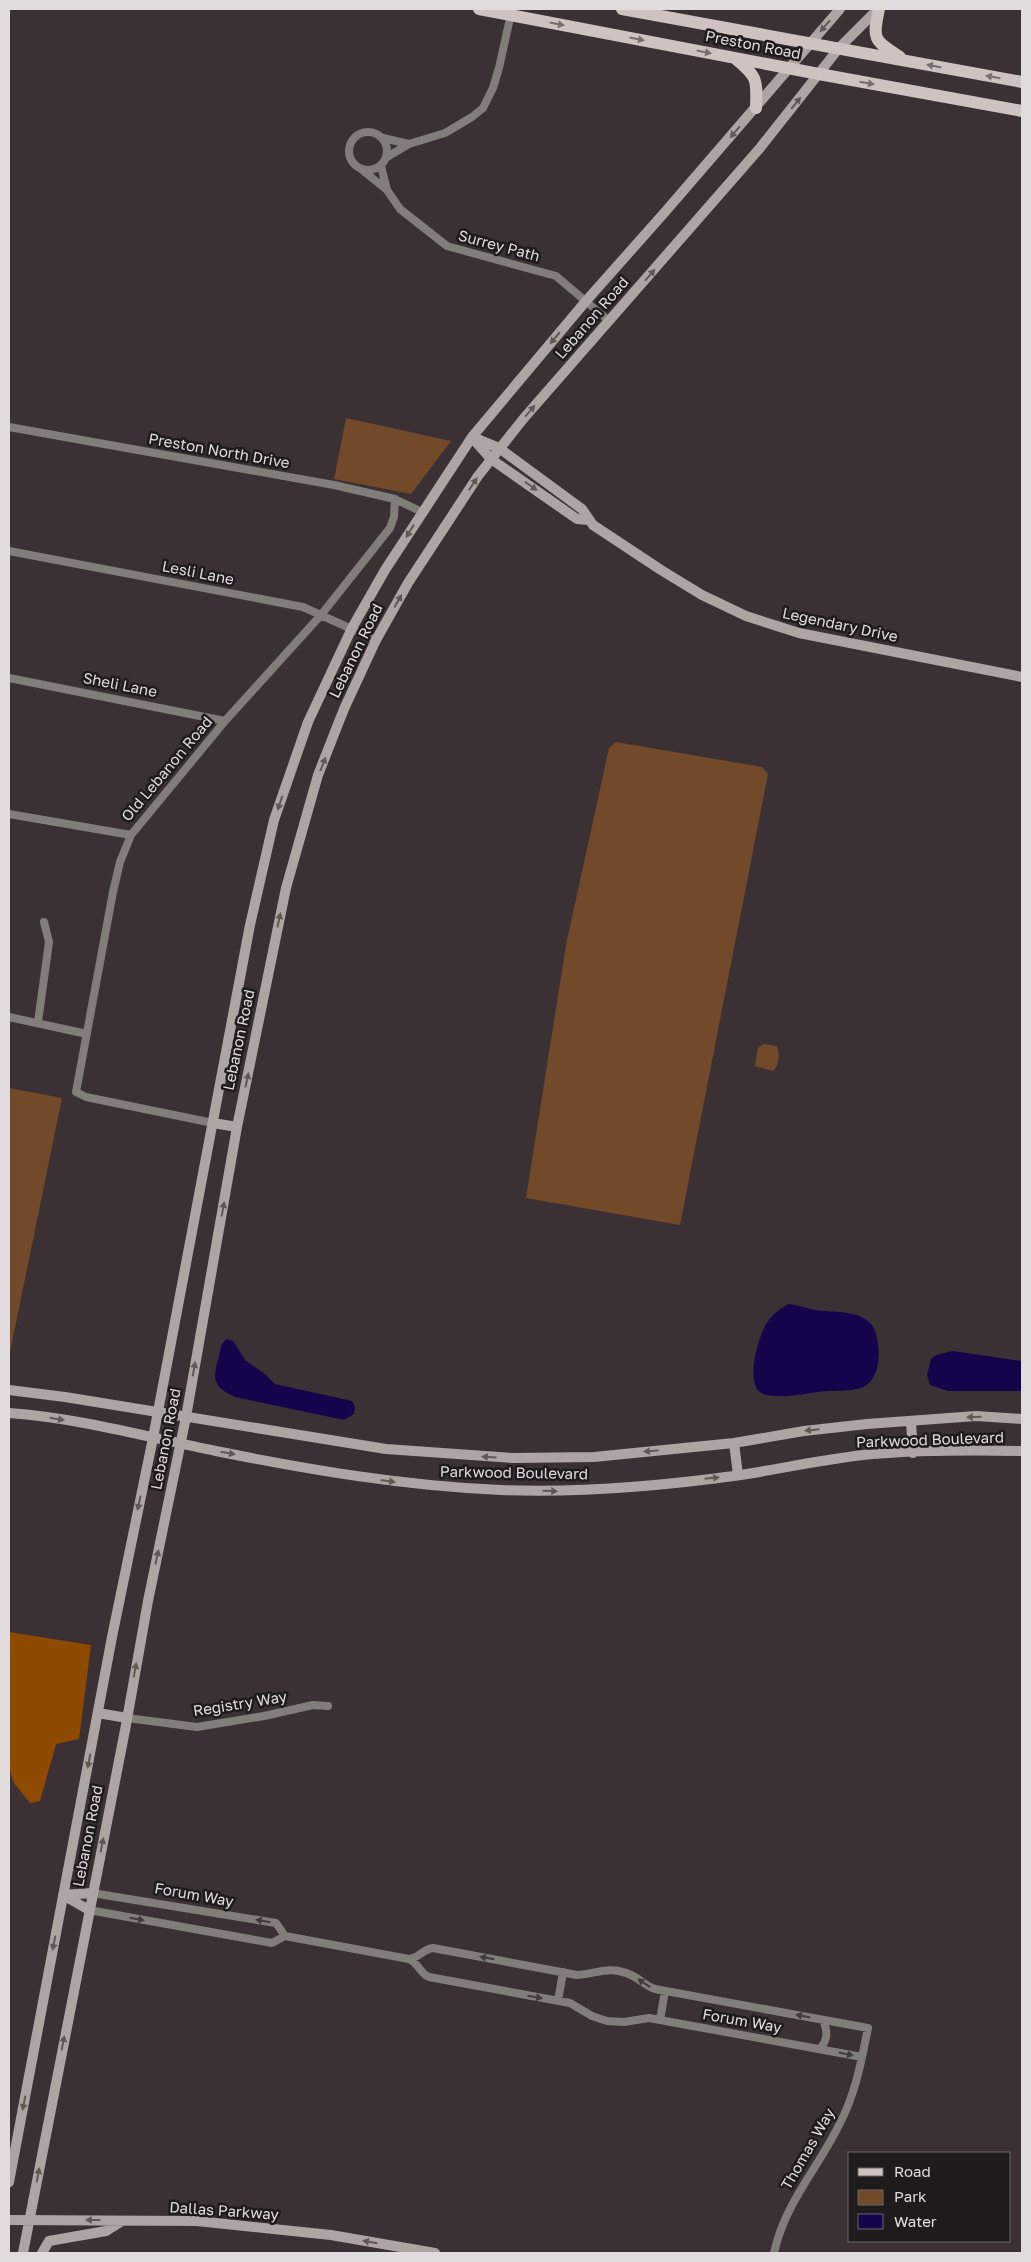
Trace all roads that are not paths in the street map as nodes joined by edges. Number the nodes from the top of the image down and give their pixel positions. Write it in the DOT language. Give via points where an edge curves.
graph roads {
  1 [pos="479,9"];
  2 [pos="622,9"];
  3 [pos="840,9"];
  4 [pos="878,9"];
  5 [pos="512,12"];
  6 [pos="810,43"];
  7 [pos="839,48"];
  8 [pos="736,58"];
  9 [pos="904,60"];
  10 [pos="790,69"];
  11 [pos="819,74"];
  12 [pos="1022,82"];
  13 [pos="756,108"];
  14 [pos="1022,111"];
  15 [pos="383,138"];
  16 [pos="409,144"];
  17 [pos="387,157"];
  18 [pos="381,166"];
  19 [pos="361,170"];
  20 [pos="387,190"];
  21 [pos="586,301"];
  22 [pos="609,321"];
  23 [pos="9,427"];
  24 [pos="472,437"];
  25 [pos="499,448"];
  26 [pos="491,458"];
  27 [pos="395,499"];
  28 [pos="422,512"];
  29 [pos="588,520"];
  30 [pos="9,551"];
  31 [pos="321,614"];
  32 [pos="352,628"];
  33 [pos="376,640"];
  34 [pos="1022,676"];
  35 [pos="9,678"];
  36 [pos="225,721"];
  37 [pos="9,814"];
  38 [pos="130,835"];
  39 [pos="44,922"];
  40 [pos="9,1017"];
  41 [pos="38,1022"];
  42 [pos="87,1034"];
  43 [pos="213,1123"];
  44 [pos="237,1127"];
  45 [pos="9,1390"];
  46 [pos="156,1412"];
  47 [pos="9,1413"];
  48 [pos="186,1417"];
  49 [pos="1022,1419"];
  50 [pos="911,1422"];
  51 [pos="152,1438"];
  52 [pos="734,1443"];
  53 [pos="180,1444"];
  54 [pos="1022,1451"];
  55 [pos="913,1453"];
  56 [pos="738,1475"];
  57 [pos="328,1706"];
  58 [pos="98,1713"];
  59 [pos="127,1718"];
  60 [pos="92,1893"];
  61 [pos="63,1895"];
  62 [pos="89,1910"];
  63 [pos="285,1936"];
  64 [pos="409,1959"];
  65 [pos="563,1972"];
  66 [pos="665,1991"];
  67 [pos="558,2001"];
  68 [pos="660,2020"];
  69 [pos="822,2020"];
  70 [pos="868,2028"];
  71 [pos="820,2049"];
  72 [pos="862,2057"];
  73 [pos="9,2182"];
  74 [pos="9,2220"];
  75 [pos="30,2220"];
  76 [pos="123,2220"];
  77 [pos="24,2248"];
  78 [pos="42,2253"];
  79 [pos="435,2253"];
  80 [pos="774,2253"];
  1 -- 5 [label="main road, Preston Road"];
  2 -- 6 [label="main road, Preston Road"];
  3 -- 6 [label="main road, Lebanon Road, one-way"];
  4 -- 7 [label="main road, Lebanon Road"];
  4 -- 9 [label="main road" via="875,33 879,44"];
  5 -- 8 [label="main road, Preston Road, one-way"];
  5 -- 16 [label="street, Surrey Path" via="498,74 483,108 445,134"];
  6 -- 7 [label="main road, Preston Road"];
  6 -- 10 [label="main road, Lebanon Road"];
  7 -- 9 [label="main road, Preston Road"];
  7 -- 11 [label="main road, Lebanon Road"];
  8 -- 10 [label="main road, Preston Road"];
  8 -- 13 [label="main road" via="752,72 756,82"];
  12 -- 9 [label="main road, Preston Road, one-way"];
  10 -- 11 [label="main road, Preston Road"];
  10 -- 13 [label="main road, Lebanon Road"];
  11 -- 14 [label="main road, Preston Road, one-way"];
  22 -- 11 [label="main road, Lebanon Road, one-way" via="760,148"];
  13 -- 21 [label="main road, Lebanon Road, one-way"];
  15 -- 16 [label="street, Surrey Path"];
  15 -- 17 [label="street"];
  15 -- 19 [label="street, Surrey Path" via="366,132 352,141 350,159"];
  16 -- 17 [label="street, Surrey Path"];
  17 -- 18 [label="street, Surrey Path"];
  18 -- 19 [label="street" via="369,171"];
  18 -- 20 [label="street, Surrey Path"];
  19 -- 20 [label="street, Surrey Path"];
  20 -- 21 [label="street, Surrey Path" via="400,209 446,246 556,276"];
  21 -- 22 [label="street, Surrey Path"];
  21 -- 24 [label="main road, Lebanon Road, one-way"];
  25 -- 22 [label="main road, Lebanon Road, one-way"];
  23 -- 27 [label="street, Preston North Drive" via="334,485"];
  24 -- 25 [label="main road, Legendary Drive"];
  24 -- 26 [label="main road, Legendary Drive"];
  24 -- 28 [label="main road, Lebanon Road"];
  25 -- 26 [label="main road, Lebanon Road"];
  25 -- 29 [label="main road, Legendary Drive" via="582,509"];
  26 -- 29 [label="main road, Legendary Drive, one-way" via="578,519"];
  33 -- 26 [label="main road, Lebanon Road, one-way" via="408,583"];
  27 -- 28 [label="street, Preston North Drive"];
  27 -- 31 [label="street, Old Lebanon Road" via="390,528"];
  28 -- 32 [label="main road, Lebanon Road, one-way"];
  29 -- 34 [label="main road, Legendary Drive" via="702,595 773,626"];
  30 -- 31 [label="street, Lesli Lane" via="303,607"];
  31 -- 32 [label="street, Lesli Lane"];
  31 -- 36 [label="street, Old Lebanon Road"];
  32 -- 33 [label="street, Lesli Lane"];
  32 -- 43 [label="main road, Lebanon Road, one-way" via="308,722 274,820 250,925"];
  44 -- 33 [label="main road, Lebanon Road, one-way" via="286,888 302,826 344,709"];
  35 -- 36 [label="street, Sheli Lane"];
  36 -- 38 [label="street, Old Lebanon Road"];
  37 -- 38 [label="street"];
  38 -- 42 [label="street, Old Lebanon Road" via="112,892"];
  39 -- 41 [label="street" via="49,942"];
  40 -- 41 [label="street"];
  41 -- 42 [label="street"];
  42 -- 43 [label="street, Old Lebanon Road" via="76,1092 95,1099"];
  43 -- 44 [label="main road"];
  43 -- 46 [label="main road, Lebanon Road"];
  48 -- 44 [label="main road, Lebanon Road, one-way"];
  45 -- 46 [label="main road, Parkwood Boulevard"];
  46 -- 48 [label="main road, Parkwood Boulevard"];
  46 -- 51 [label="main road, Lebanon Road"];
  47 -- 51 [label="main road, Parkwood Boulevard, one-way" via="82,1423"];
  52 -- 48 [label="main road, Parkwood Boulevard, one-way" via="594,1457 504,1458 386,1449"];
  48 -- 53 [label="main road, Lebanon Road"];
  49 -- 50 [label="main road, Parkwood Boulevard, one-way" via="976,1416"];
  50 -- 52 [label="main road, Parkwood Boulevard, one-way" via="804,1431"];
  50 -- 55 [label="main road"];
  51 -- 53 [label="main road, Parkwood Boulevard"];
  51 -- 58 [label="main road, Lebanon Road, one-way"];
  52 -- 56 [label="main road"];
  53 -- 56 [label="main road, Parkwood Boulevard, one-way" via="425,1486 586,1491"];
  59 -- 53 [label="main road, Lebanon Road, one-way"];
  54 -- 55 [label="main road, Parkwood Boulevard"];
  55 -- 56 [label="main road, Parkwood Boulevard" via="873,1454"];
  57 -- 59 [label="street, Registry Way" via="313,1705 196,1727"];
  58 -- 59 [label="main road"];
  58 -- 61 [label="main road, Lebanon Road, one-way"];
  60 -- 59 [label="main road, Lebanon Road, one-way"];
  60 -- 61 [label="main road"];
  60 -- 62 [label="main road, Lebanon Road"];
  63 -- 60 [label="street, Forum Way, one-way" via="276,1923"];
  61 -- 62 [label="main road"];
  61 -- 73 [label="main road, Lebanon Road, one-way"];
  62 -- 63 [label="street, Forum Way, one-way" via="272,1943"];
  75 -- 62 [label="main road, Lebanon Road, one-way"];
  63 -- 64 [label="street, Forum Way"];
  65 -- 64 [label="street, Forum Way, one-way" via="432,1948"];
  64 -- 67 [label="street, Forum Way, one-way" via="428,1977"];
  66 -- 65 [label="street, Forum Way, one-way" via="618,1971 600,1970 579,1975"];
  65 -- 67 [label="street"];
  66 -- 68 [label="street"];
  69 -- 66 [label="street, Forum Way, one-way"];
  67 -- 68 [label="street, Forum Way" via="608,2021"];
  68 -- 71 [label="street, Forum Way"];
  69 -- 70 [label="street, Forum Way"];
  69 -- 71 [label="street" via="827,2035"];
  70 -- 72 [label="street, Thomas Way"];
  71 -- 72 [label="street, Forum Way, one-way"];
  72 -- 80 [label="street, Thomas Way" via="849,2105 784,2218"];
  74 -- 75 [label="main road, Dallas Parkway"];
  76 -- 75 [label="main road, Dallas Parkway, one-way"];
  75 -- 77 [label="main road, Lebanon Road"];
  76 -- 78 [label="main road" via="106,2231 49,2241"];
  79 -- 76 [label="main road, Dallas Parkway, one-way" via="270,2228 197,2221"];
}
